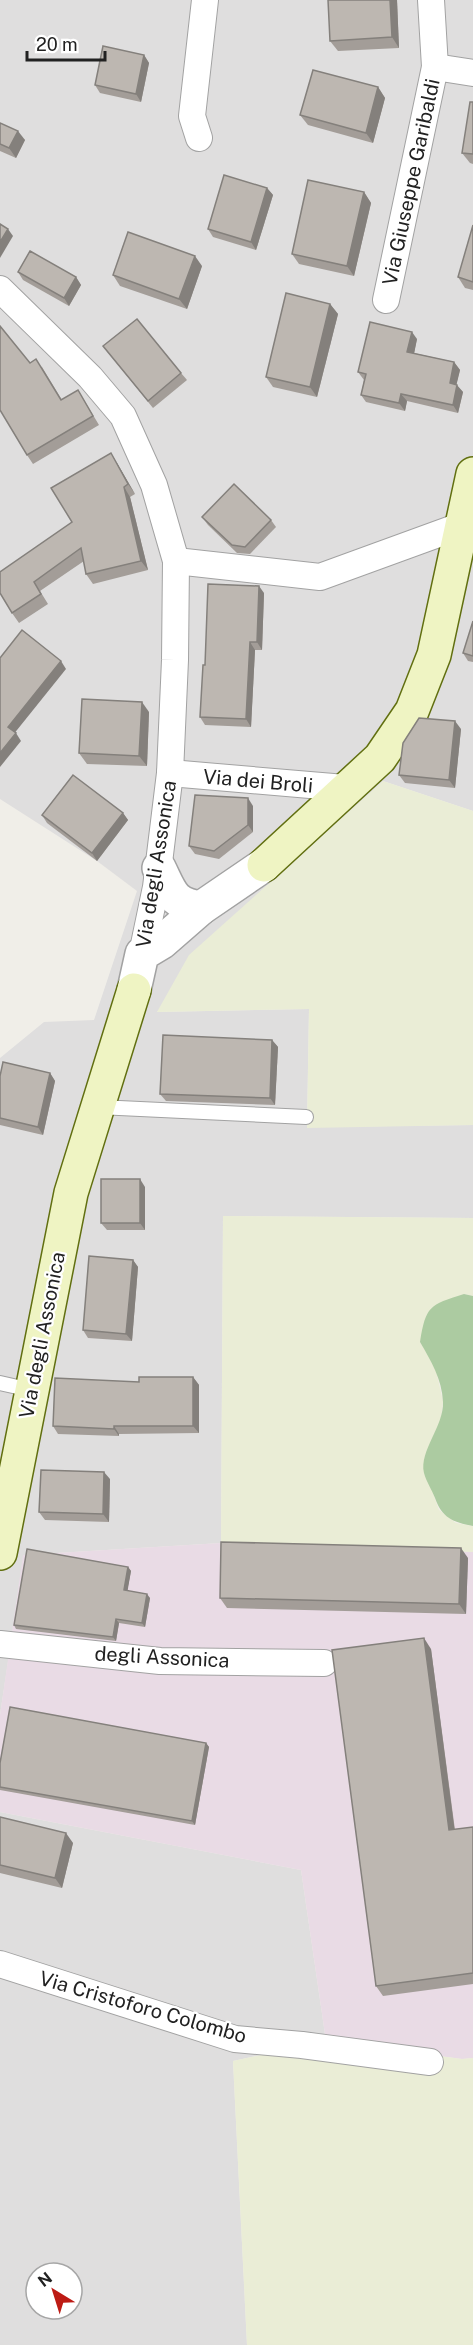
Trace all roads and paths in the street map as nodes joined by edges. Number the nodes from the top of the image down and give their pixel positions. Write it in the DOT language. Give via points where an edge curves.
graph roads {
  1 [pos="205,0"];
  2 [pos="431,0"];
  3 [pos="435,67"];
  4 [pos="473,73"];
  5 [pos="199,138"];
  6 [pos="0,289"];
  7 [pos="386,300"];
  8 [pos="473,474"];
  9 [pos="467,529"];
  10 [pos="176,561"];
  11 [pos="170,773"];
  12 [pos="345,788"];
  13 [pos="264,865"];
  14 [pos="159,868"];
  15 [pos="201,908"];
  16 [pos="142,954"];
  17 [pos="134,990"];
  18 [pos="98,1107"];
  19 [pos="306,1117"];
  20 [pos="15,1386"];
  21 [pos="0,1549"];
  22 [pos="0,1644"];
  23 [pos="324,1663"];
  24 [pos="0,1964"];
  25 [pos="430,2062"];
  1 -- 5 [label="street" via="192,116"];
  2 -- 3 [label="street"];
  3 -- 4 [label="street, Via Giuseppe Garibaldi"];
  3 -- 7 [label="street, Via Giuseppe Garibaldi"];
  6 -- 10 [label="street, Via degli Assonica" via="90,377 123,416 154,485"];
  8 -- 9 [label="main road"];
  9 -- 10 [label="street" via="320,577"];
  9 -- 12 [label="main road" via="434,655 412,711 380,758"];
  10 -- 11 [label="street, Via degli Assonica"];
  11 -- 12 [label="street, Via dei Broli"];
  11 -- 14 [label="street, Via degli Assonica"];
  12 -- 13 [label="main road"];
  13 -- 15 [label="street"];
  13 -- 17 [label="street" via="154,977"];
  14 -- 15 [label="street" via="174,898 184,906"];
  14 -- 16 [label="street, Via degli Assonica"];
  15 -- 16 [label="street"];
  16 -- 17 [label="street, Via degli Assonica"];
  17 -- 18 [label="main road, Via degli Assonica"];
  18 -- 19 [label="lane"];
  18 -- 20 [label="main road, Via degli Assonica"];
  20 -- 21 [label="main road, Via degli Assonica"];
  22 -- 23 [label="street, degli Assonica" via="160,1661"];
  24 -- 25 [label="street, Via Cristoforo Colombo" via="235,2039"];
}
